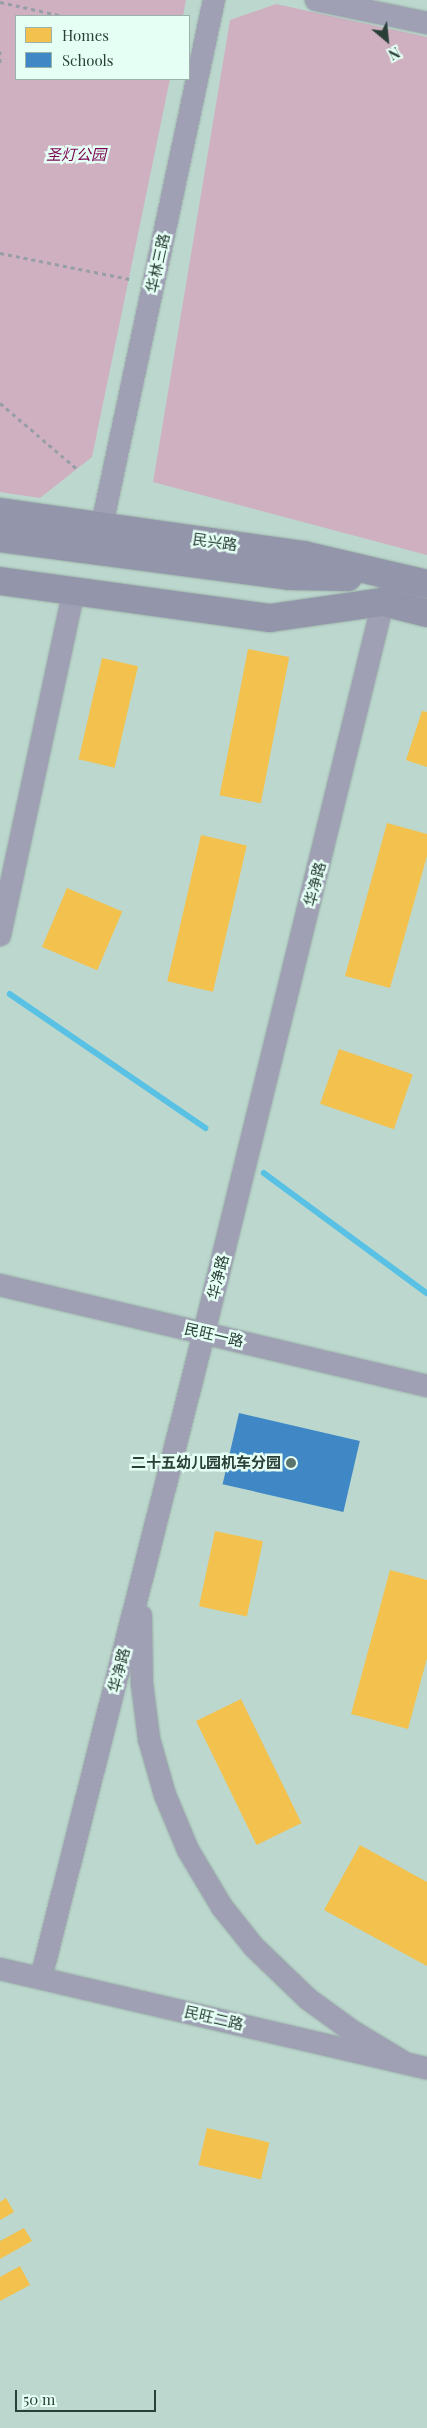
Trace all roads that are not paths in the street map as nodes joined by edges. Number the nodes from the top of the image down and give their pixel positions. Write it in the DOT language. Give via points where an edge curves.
graph roads {
  1 [pos="214,0"];
  2 [pos="316,0"];
  3 [pos="427,24"];
  4 [pos="0,512"];
  5 [pos="102,525"];
  6 [pos="0,538"];
  7 [pos="0,562"];
  8 [pos="397,577"];
  9 [pos="0,581"];
  10 [pos="427,584"];
  11 [pos="287,589"];
  12 [pos="74,591"];
  13 [pos="384,602"];
  14 [pos="427,613"];
  15 [pos="0,935"];
  16 [pos="0,1285"];
  17 [pos="204,1333"];
  18 [pos="427,1386"];
  19 [pos="144,1573"];
  20 [pos="0,1969"];
  21 [pos="41,1978"];
  22 [pos="405,2062"];
  23 [pos="427,2068"];
  1 -- 5 [label="street, 华林三路"];
  2 -- 3 [label="street"];
  4 -- 5 [label="main road, 民兴路"];
  5 -- 8 [label="main road, 民兴路" via="304,555"];
  6 -- 11 [label="main road, 民兴路"];
  7 -- 11 [label="main road"];
  8 -- 10 [label="main road, 民兴路"];
  8 -- 11 [label="main road"];
  8 -- 13 [label="street, 华净路"];
  9 -- 12 [label="main road"];
  11 -- 13 [label="main road"];
  12 -- 13 [label="main road" via="270,618"];
  12 -- 15 [label="street"];
  13 -- 14 [label="main road"];
  13 -- 17 [label="street, 华净路"];
  16 -- 17 [label="street, 民旺一路"];
  17 -- 18 [label="street, 民旺一路"];
  17 -- 19 [label="street, 华净路"];
  19 -- 21 [label="street, 华净路"];
  19 -- 22 [label="street" via="142,1667 149,1739 165,1795 188,1850 222,1907 254,1947 308,1999 352,2032"];
  20 -- 21 [label="street, 民旺二路"];
  21 -- 22 [label="street, 民旺二路"];
  22 -- 23 [label="street, 民旺二路"];
}
